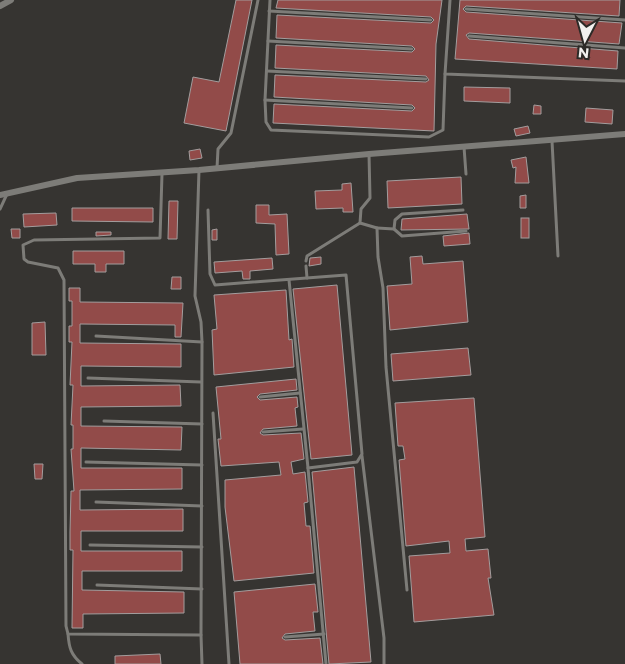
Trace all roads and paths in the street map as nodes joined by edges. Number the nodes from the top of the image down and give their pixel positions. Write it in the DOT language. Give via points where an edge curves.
graph roads {
  1 [pos="11,0"];
  2 [pos="258,0"];
  3 [pos="270,0"];
  4 [pos="450,0"];
  5 [pos="0,6"];
  6 [pos="466,8"];
  7 [pos="269,11"];
  8 [pos="430,20"];
  9 [pos="625,20"];
  10 [pos="469,36"];
  11 [pos="268,41"];
  12 [pos="625,48"];
  13 [pos="412,49"];
  14 [pos="267,71"];
  15 [pos="445,74"];
  16 [pos="426,79"];
  17 [pos="625,81"];
  18 [pos="265,100"];
  19 [pos="412,108"];
  20 [pos="625,134"];
  21 [pos="552,141"];
  22 [pos="464,147"];
  23 [pos="369,154"];
  24 [pos="217,168"];
  25 [pos="199,170"];
  26 [pos="162,173"];
  27 [pos="466,174"];
  28 [pos="4,194"];
  29 [pos="0,209"];
  30 [pos="208,210"];
  31 [pos="463,210"];
  32 [pos="360,223"];
  33 [pos="377,228"];
  34 [pos="394,229"];
  35 [pos="466,231"];
  36 [pos="558,256"];
  37 [pos="306,261"];
  38 [pos="306,266"];
  39 [pos="307,278"];
  40 [pos="289,280"];
  41 [pos="96,336"];
  42 [pos="202,342"];
  43 [pos="88,378"];
  44 [pos="201,382"];
  45 [pos="300,393"];
  46 [pos="260,397"];
  47 [pos="213,413"];
  48 [pos="104,421"];
  49 [pos="202,424"];
  50 [pos="303,428"];
  51 [pos="263,432"];
  52 [pos="362,454"];
  53 [pos="86,462"];
  54 [pos="202,464"];
  55 [pos="308,468"];
  56 [pos="96,502"];
  57 [pos="202,506"];
  58 [pos="90,545"];
  59 [pos="202,547"];
  60 [pos="97,585"];
  61 [pos="202,589"];
  62 [pos="408,590"];
  63 [pos="68,634"];
  64 [pos="324,634"];
  65 [pos="201,635"];
  66 [pos="285,638"];
  67 [pos="82,664"];
  68 [pos="202,664"];
  69 [pos="229,664"];
  70 [pos="326,664"];
  71 [pos="384,664"];
  1 -- 5 [label="street"];
  2 -- 24 [label="lane" via="231,133 218,149"];
  3 -- 7 [label="lane"];
  4 -- 15 [label="lane"];
  6 -- 9 [label="lane"];
  7 -- 8 [label="lane"];
  7 -- 11 [label="lane"];
  10 -- 12 [label="lane"];
  11 -- 13 [label="lane"];
  11 -- 14 [label="lane"];
  14 -- 16 [label="lane"];
  14 -- 18 [label="lane"];
  15 -- 17 [label="lane"];
  15 -- 18 [label="lane" via="443,130 429,137 271,130 266,122"];
  18 -- 19 [label="lane"];
  20 -- 21 [label="street"];
  21 -- 22 [label="street"];
  21 -- 36 [label="lane"];
  22 -- 23 [label="street"];
  22 -- 27 [label="lane"];
  23 -- 24 [label="street"];
  23 -- 32 [label="lane" via="370,198 361,209"];
  24 -- 25 [label="street"];
  25 -- 26 [label="street"];
  25 -- 42 [label="lane" via="195,296"];
  26 -- 28 [label="street" via="77,178"];
  26 -- 63 [label="lane" via="160,238 34,240 23,245 24,259 58,268 64,280"];
  28 -- 29 [label="lane"];
  30 -- 40 [label="lane" via="210,274 215,285"];
  31 -- 34 [label="lane" via="402,214 395,220"];
  32 -- 33 [label="lane"];
  32 -- 37 [label="lane" via="307,256"];
  33 -- 34 [label="lane"];
  33 -- 62 [label="lane" via="386,367"];
  34 -- 35 [label="lane" via="402,236"];
  38 -- 39 [label="lane"];
  39 -- 40 [label="lane"];
  39 -- 52 [label="lane" via="346,275"];
  40 -- 45 [label="lane"];
  41 -- 42 [label="lane"];
  42 -- 44 [label="lane"];
  43 -- 44 [label="lane"];
  44 -- 49 [label="lane"];
  45 -- 46 [label="lane"];
  45 -- 50 [label="lane"];
  47 -- 69 [label="lane"];
  48 -- 49 [label="lane"];
  49 -- 54 [label="lane"];
  50 -- 51 [label="lane"];
  50 -- 55 [label="lane"];
  52 -- 55 [label="lane" via="357,462"];
  52 -- 71 [label="lane" via="384,638"];
  53 -- 54 [label="lane"];
  54 -- 57 [label="lane"];
  55 -- 64 [label="lane"];
  56 -- 57 [label="lane"];
  57 -- 59 [label="lane"];
  58 -- 59 [label="lane"];
  59 -- 61 [label="lane"];
  60 -- 61 [label="lane"];
  61 -- 65 [label="lane"];
  63 -- 65 [label="lane"];
  63 -- 67 [label="lane" via="73,656"];
  64 -- 66 [label="lane"];
  64 -- 70 [label="lane"];
  65 -- 68 [label="lane"];
}
